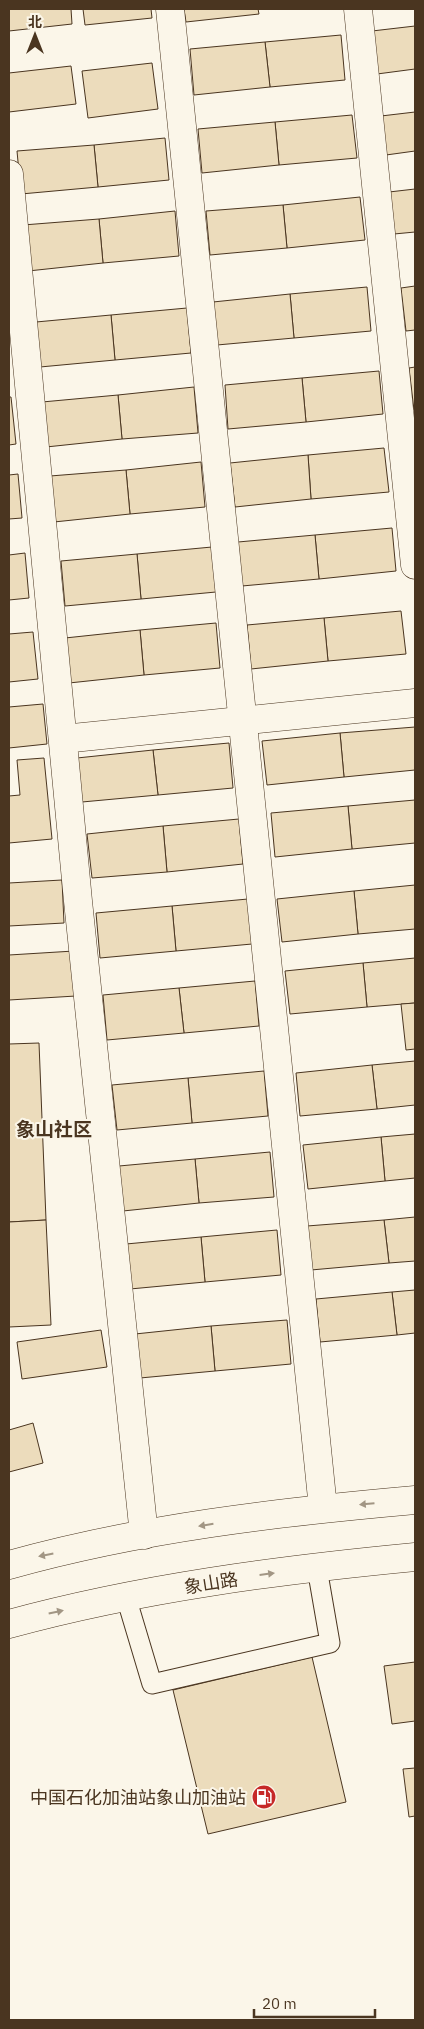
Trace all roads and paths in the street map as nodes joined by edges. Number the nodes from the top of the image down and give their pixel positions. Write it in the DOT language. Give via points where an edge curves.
graph roads {
  1 [pos="170,9"];
  2 [pos="358,9"];
  3 [pos="9,174"];
  4 [pos="415,565"];
  5 [pos="415,703"];
  6 [pos="243,720"];
  7 [pos="63,739"];
  8 [pos="415,1500"];
  9 [pos="323,1508"];
  10 [pos="144,1535"];
  11 [pos="415,1558"];
  12 [pos="9,1565"];
  13 [pos="317,1568"];
  14 [pos="126,1597"];
  15 [pos="9,1624"];
  1 -- 6 [label="street"];
  2 -- 4 [label="street"];
  3 -- 7 [label="street"];
  5 -- 6 [label="street"];
  6 -- 7 [label="street"];
  6 -- 9 [label="street"];
  7 -- 10 [label="street"];
  8 -- 9 [label="street, one-way"];
  9 -- 10 [label="street, one-way"];
  10 -- 12 [label="street, one-way"];
  11 -- 13 [label="street, 象山路"];
  14 -- 13 [label="street, 象山路, one-way"];
  13 -- 14 [label="lane" via="330,1643 152,1684"];
  15 -- 14 [label="street, 象山路, one-way"];
}
